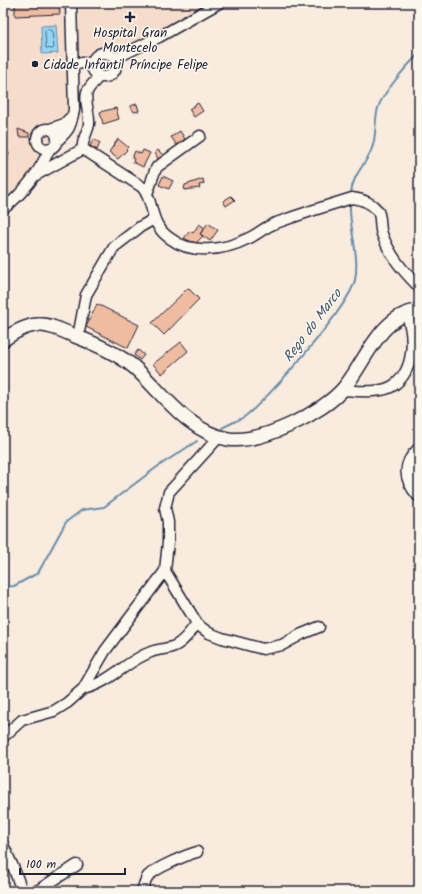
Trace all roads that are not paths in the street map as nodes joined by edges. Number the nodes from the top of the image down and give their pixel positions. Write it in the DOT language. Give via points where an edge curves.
graph roads {
  1 [pos="71,3"];
  2 [pos="218,3"];
  3 [pos="114,59"];
  4 [pos="92,62"];
  5 [pos="72,64"];
  6 [pos="96,80"];
  7 [pos="74,109"];
  8 [pos="88,111"];
  9 [pos="50,129"];
  10 [pos="200,136"];
  11 [pos="38,144"];
  12 [pos="54,145"];
  13 [pos="83,149"];
  14 [pos="38,172"];
  15 [pos="148,193"];
  16 [pos="3,209"];
  17 [pos="154,219"];
  18 [pos="419,287"];
  19 [pos="413,312"];
  20 [pos="78,337"];
  21 [pos="3,340"];
  22 [pos="343,390"];
  23 [pos="219,437"];
  24 [pos="419,450"];
  25 [pos="419,495"];
  26 [pos="165,571"];
  27 [pos="197,623"];
  28 [pos="319,627"];
  29 [pos="83,688"];
  30 [pos="3,737"];
  31 [pos="3,845"];
  32 [pos="197,852"];
  33 [pos="77,865"];
  34 [pos="22,891"];
  35 [pos="38,891"];
  36 [pos="142,891"];
  1 -- 5 [label="street"];
  2 -- 3 [label="street"];
  3 -- 4 [label="street" via="108,54 100,54"];
  3 -- 6 [label="street" via="116,66 113,74"];
  4 -- 5 [label="street"];
  4 -- 6 [label="street"];
  5 -- 7 [label="street"];
  6 -- 7 [label="street"];
  6 -- 8 [label="street" via="88,91"];
  7 -- 8 [label="street" via="80,106"];
  7 -- 9 [label="street" via="64,124"];
  7 -- 12 [label="street" via="68,131"];
  8 -- 13 [label="street" via="89,126"];
  9 -- 11 [label="street" via="44,128 39,132"];
  9 -- 12 [label="street" via="56,134"];
  10 -- 15 [label="street" via="157,166"];
  11 -- 12 [label="street" via="44,148"];
  11 -- 14 [label="street"];
  12 -- 14 [label="street"];
  13 -- 14 [label="street"];
  13 -- 15 [label="street" via="137,183"];
  14 -- 16 [label="street"];
  15 -- 17 [label="street"];
  17 -- 18 [label="street" via="171,239 180,244 196,248 222,248 247,239 274,223 352,198 357,199 377,210 381,231 392,257"];
  17 -- 20 [label="street" via="114,248 86,295"];
  19 -- 22 [label="main road" via="390,324 380,335"];
  19 -- 22 [label="street" via="410,357 401,379 394,385 378,390"];
  20 -- 21 [label="main road" via="57,328 36,324 19,329"];
  20 -- 23 [label="main road" via="120,357 192,422 202,430"];
  22 -- 23 [label="main road" via="303,418 268,434 237,440"];
  23 -- 26 [label="street" via="173,485 166,497 168,542"];
  24 -- 25 [label="main road" via="410,461 407,471 411,484"];
  26 -- 27 [label="street"];
  26 -- 29 [label="street" via="105,651"];
  27 -- 28 [label="street" via="216,635 263,649 282,645"];
  27 -- 29 [label="street" via="179,644 143,656 107,680"];
  29 -- 30 [label="street" via="54,711 22,720"];
  31 -- 34 [label="street"];
  32 -- 36 [label="street" via="181,857 149,875"];
  33 -- 35 [label="street"];
}
